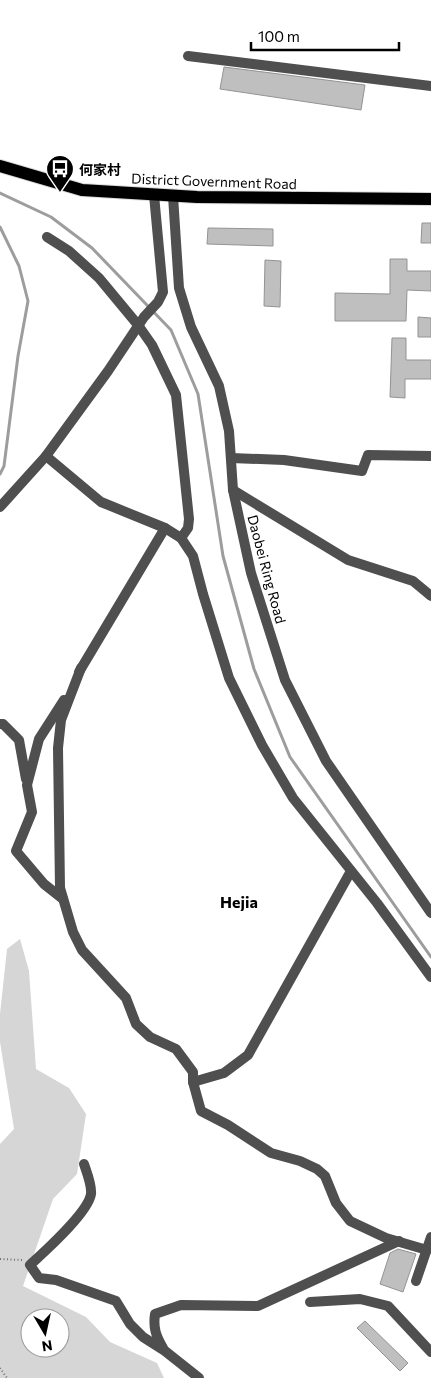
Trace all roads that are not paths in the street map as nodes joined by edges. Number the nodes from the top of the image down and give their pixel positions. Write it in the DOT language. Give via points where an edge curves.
graph roads {
  1 [pos="188,56"];
  2 [pos="431,86"];
  3 [pos="0,166"];
  4 [pos="154,195"];
  5 [pos="173,196"];
  6 [pos="431,200"];
  7 [pos="47,237"];
  8 [pos="141,321"];
  9 [pos="46,456"];
  10 [pos="431,456"];
  11 [pos="230,458"];
  12 [pos="233,490"];
  13 [pos="0,507"];
  14 [pos="164,528"];
  15 [pos="181,538"];
  16 [pos="431,596"];
  17 [pos="81,668"];
  18 [pos="0,724"];
  19 [pos="27,785"];
  20 [pos="351,871"];
  21 [pos="64,900"];
  22 [pos="431,913"];
  23 [pos="431,977"];
  24 [pos="193,1082"];
  25 [pos="84,1164"];
  26 [pos="431,1237"];
  27 [pos="399,1242"];
  28 [pos="427,1250"];
  29 [pos="416,1280"];
  30 [pos="310,1302"];
  31 [pos="165,1351"];
  32 [pos="431,1352"];
  33 [pos="199,1378"];
  1 -- 2 [label="street"];
  3 -- 4 [label="main road, District Government Road" via="82,190"];
  4 -- 5 [label="main road, District Government Road"];
  4 -- 8 [label="street" via="163,292"];
  5 -- 6 [label="main road, District Government Road"];
  5 -- 11 [label="street, Daobei Ring Road" via="179,288 191,327 219,386 229,431"];
  7 -- 8 [label="street" via="69,251"];
  8 -- 9 [label="street"];
  8 -- 15 [label="street" via="176,395 189,519 188,528"];
  9 -- 13 [label="street"];
  9 -- 14 [label="street" via="101,502"];
  10 -- 11 [label="street" via="368,456 362,471 284,460"];
  11 -- 12 [label="street, Daobei Ring Road"];
  12 -- 16 [label="street" via="348,560 414,581"];
  12 -- 22 [label="street, Daobei Ring Road" via="251,573 285,680 326,761"];
  14 -- 15 [label="street"];
  14 -- 17 [label="street"];
  15 -- 20 [label="street" via="193,556 229,678 262,745 293,798"];
  17 -- 19 [label="street" via="39,739"];
  17 -- 21 [label="street" via="61,720 58,748 60,888"];
  18 -- 19 [label="street" via="19,740"];
  19 -- 21 [label="street" via="32,812 16,852 44,884"];
  20 -- 23 [label="street"];
  20 -- 24 [label="street" via="248,1055 224,1073"];
  21 -- 24 [label="street" via="82,950 126,998 136,1024 150,1037 176,1049 193,1072"];
  24 -- 27 [label="street" via="200,1111 271,1153 317,1169 325,1176 336,1203 350,1221"];
  25 -- 31 [label="street" via="91,1194 88,1202 62,1234 30,1265 39,1278 56,1280 116,1301 143,1338"];
  26 -- 28 [label="street"];
  27 -- 28 [label="street"];
  27 -- 31 [label="street" via="258,1306 181,1305 156,1314 153,1325"];
  28 -- 29 [label="street"];
  30 -- 32 [label="street" via="360,1299 388,1306"];
  31 -- 33 [label="street"];
}
